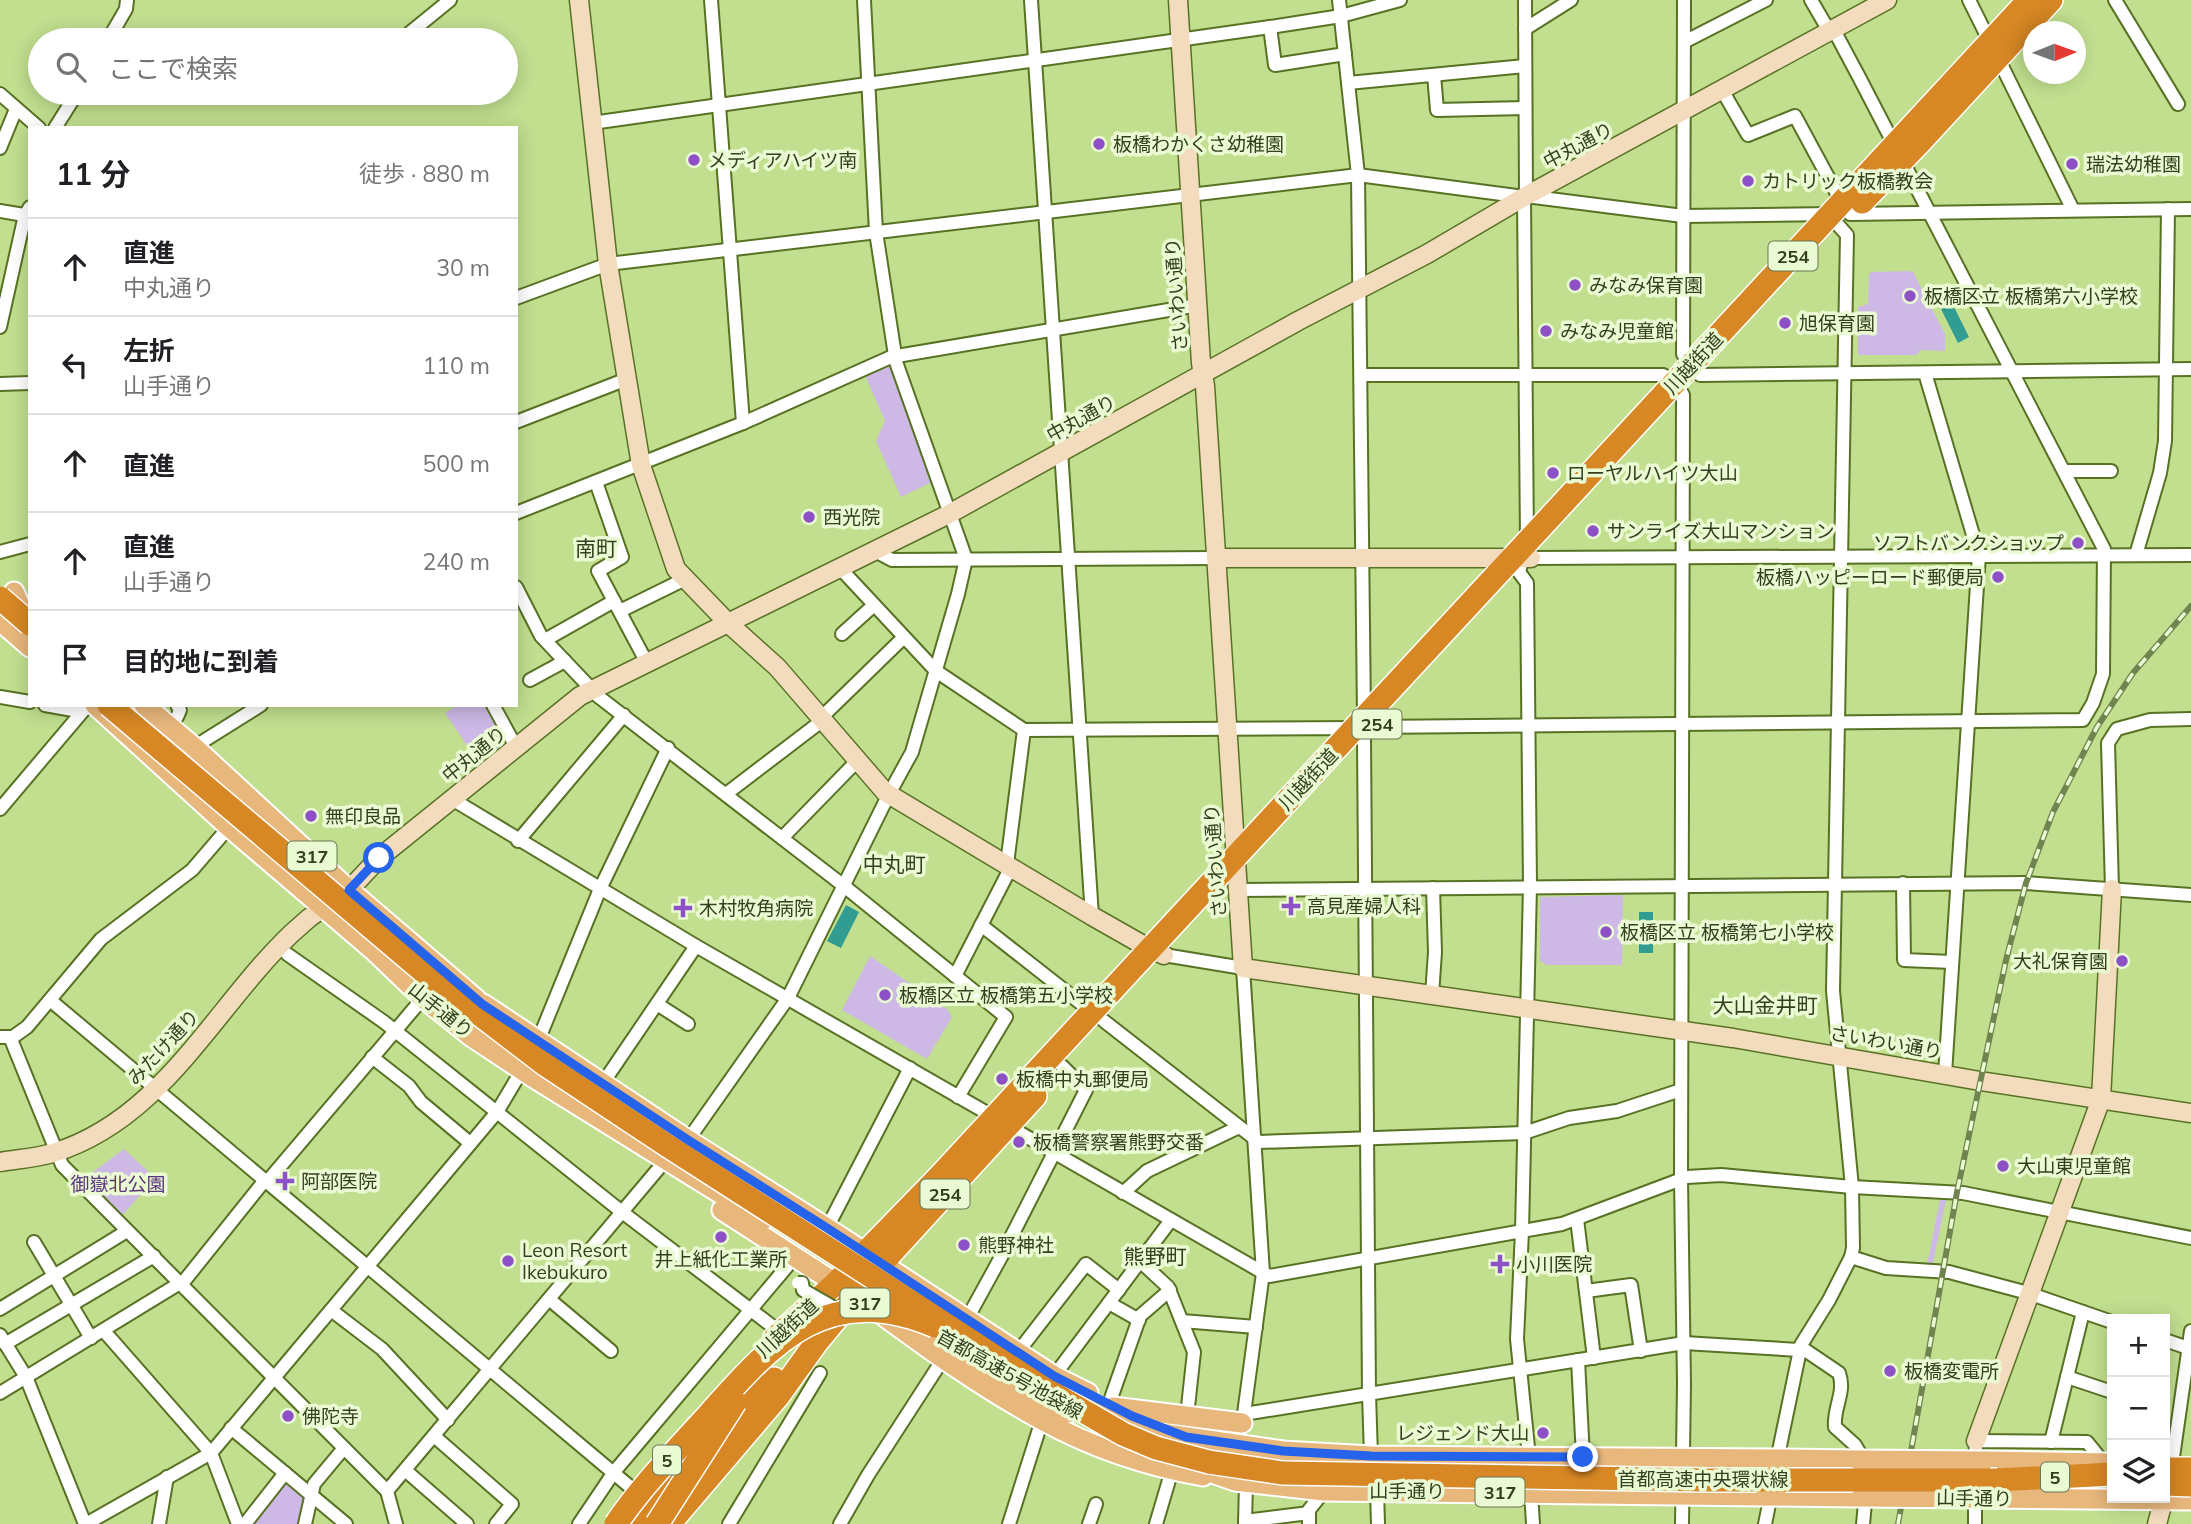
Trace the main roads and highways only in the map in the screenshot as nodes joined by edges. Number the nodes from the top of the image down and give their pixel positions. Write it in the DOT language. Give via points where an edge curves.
graph roads {
  1 [pos="2029,0"];
  2 [pos="2051,0"];
  3 [pos="1994,50"];
  4 [pos="5,590"];
  5 [pos="28,605"];
  6 [pos="0,618"];
  7 [pos="28,623"];
  8 [pos="28,639"];
  9 [pos="28,644"];
  10 [pos="97,707"];
  11 [pos="128,707"];
  12 [pos="128,707"];
  13 [pos="130,707"];
  14 [pos="1098,1016"];
  15 [pos="537,1045"];
  16 [pos="522,1070"];
  17 [pos="995,1118"];
  18 [pos="832,1244"];
  19 [pos="873,1258"];
  20 [pos="835,1283"];
  21 [pos="902,1285"];
  22 [pos="856,1296"];
  23 [pos="881,1296"];
  24 [pos="816,1343"];
  25 [pos="1111,1406"];
  26 [pos="1243,1418"];
  27 [pos="699,1419"];
  28 [pos="1123,1432"];
  29 [pos="1186,1437"];
  30 [pos="2107,1472"];
  31 [pos="2173,1474"];
  32 [pos="1990,1478"];
  33 [pos="1241,1482"];
  34 [pos="2191,1484"];
  35 [pos="2191,1500"];
  36 [pos="1769,1507"];
  37 [pos="668,1523"];
  38 [pos="614,1524"];
  39 [pos="630,1524"];
  40 [pos="642,1524"];
  1 -- 3 [label="highway, 川越街道 / 254"];
  2 -- 3 [label="highway, 川越街道 / 254"];
  3 -- 14 [label="highway, 川越街道 / 254" via="1364,728 1236,875"];
  4 -- 5 [label="main road"];
  4 -- 6 [label="main road" via="23,613 16,621"];
  4 -- 7 [label="highway, bridge"];
  6 -- 8 [label="highway"];
  6 -- 9 [label="main road"];
  10 -- 16 [label="main road, 山手通り / 317" via="423,998"];
  11 -- 28 [label="highway, 首都高速中央環状線, bridge" via="474,1007 548,1063"];
  12 -- 28 [label="highway, 首都高速中央環状線, bridge" via="423,971 546,1065 1043,1387"];
  13 -- 15 [label="main road, 山手通り / 317" via="167,724 349,890"];
  14 -- 17 [label="highway, 川越街道 / 254"];
  14 -- 17 [label="highway, 川越街道 / 254" via="1062,1066"];
  15 -- 18 [label="main road, 317" via="688,1140"];
  15 -- 18 [label="main road, 317" via="547,1058"];
  16 -- 18 [label="main road, 山手通り / 317"];
  16 -- 20 [label="main road, 317" via="531,1082"];
  17 -- 19 [label="highway, 川越街道 / 254"];
  18 -- 19 [label="main road, 317"];
  19 -- 20 [label="highway, 川越街道 / 254"];
  19 -- 22 [label="highway, 川越街道 / 254"];
  19 -- 25 [label="main road, 317" via="1054,1376"];
  20 -- 22 [label="main road, 317"];
  20 -- 27 [label="highway, 川越街道 / 254" via="759,1353"];
  21 -- 29 [label="main road, 山手通り / 317" via="1053,1382 1125,1421 1153,1432"];
  22 -- 24 [label="highway, 川越街道 / 254"];
  22 -- 33 [label="main road, 317" via="943,1359 1042,1420 1110,1450 1172,1470"];
  23 -- 33 [label="main road, 山手通り / 317" via="1004,1379 1073,1416 1141,1448"];
  24 -- 37 [label="highway, 川越街道 / 254" via="778,1396"];
  24 -- 40 [label="highway, bridge" via="738,1415"];
  25 -- 26 [label="main road"];
  25 -- 29 [label="main road, 317"];
  27 -- 38 [label="highway, 川越街道 / 254" via="635,1491"];
  27 -- 39 [label="highway, bridge" via="686,1458"];
  28 -- 32 [label="highway, 首都高速中央環状線, bridge" via="1156,1448 1209,1462 1309,1475"];
  28 -- 37 [label="highway, 首都高速5号池袋線 / 5, bridge" via="1075,1411 926,1327 884,1318 848,1319 801,1336 768,1361 732,1408"];
  28 -- 38 [label="highway, 首都高速5号池袋線 / 5, bridge" via="942,1329 899,1315 846,1313 807,1325 769,1349"];
  29 -- 32 [label="main road, 山手通り / 317, bridge" via="1283,1451 1371,1456 1858,1460"];
  30 -- 32 [label="highway, 首都高速中央環状線"];
  31 -- 32 [label="main road, 山手通り / 317"];
  31 -- 34 [label="highway, bridge"];
  31 -- 35 [label="main road, 山手通り / 317"];
  32 -- 36 [label="main road, 山手通り / 317, bridge"];
  33 -- 36 [label="main road, 山手通り / 317" via="1324,1491 1682,1494"];
}
